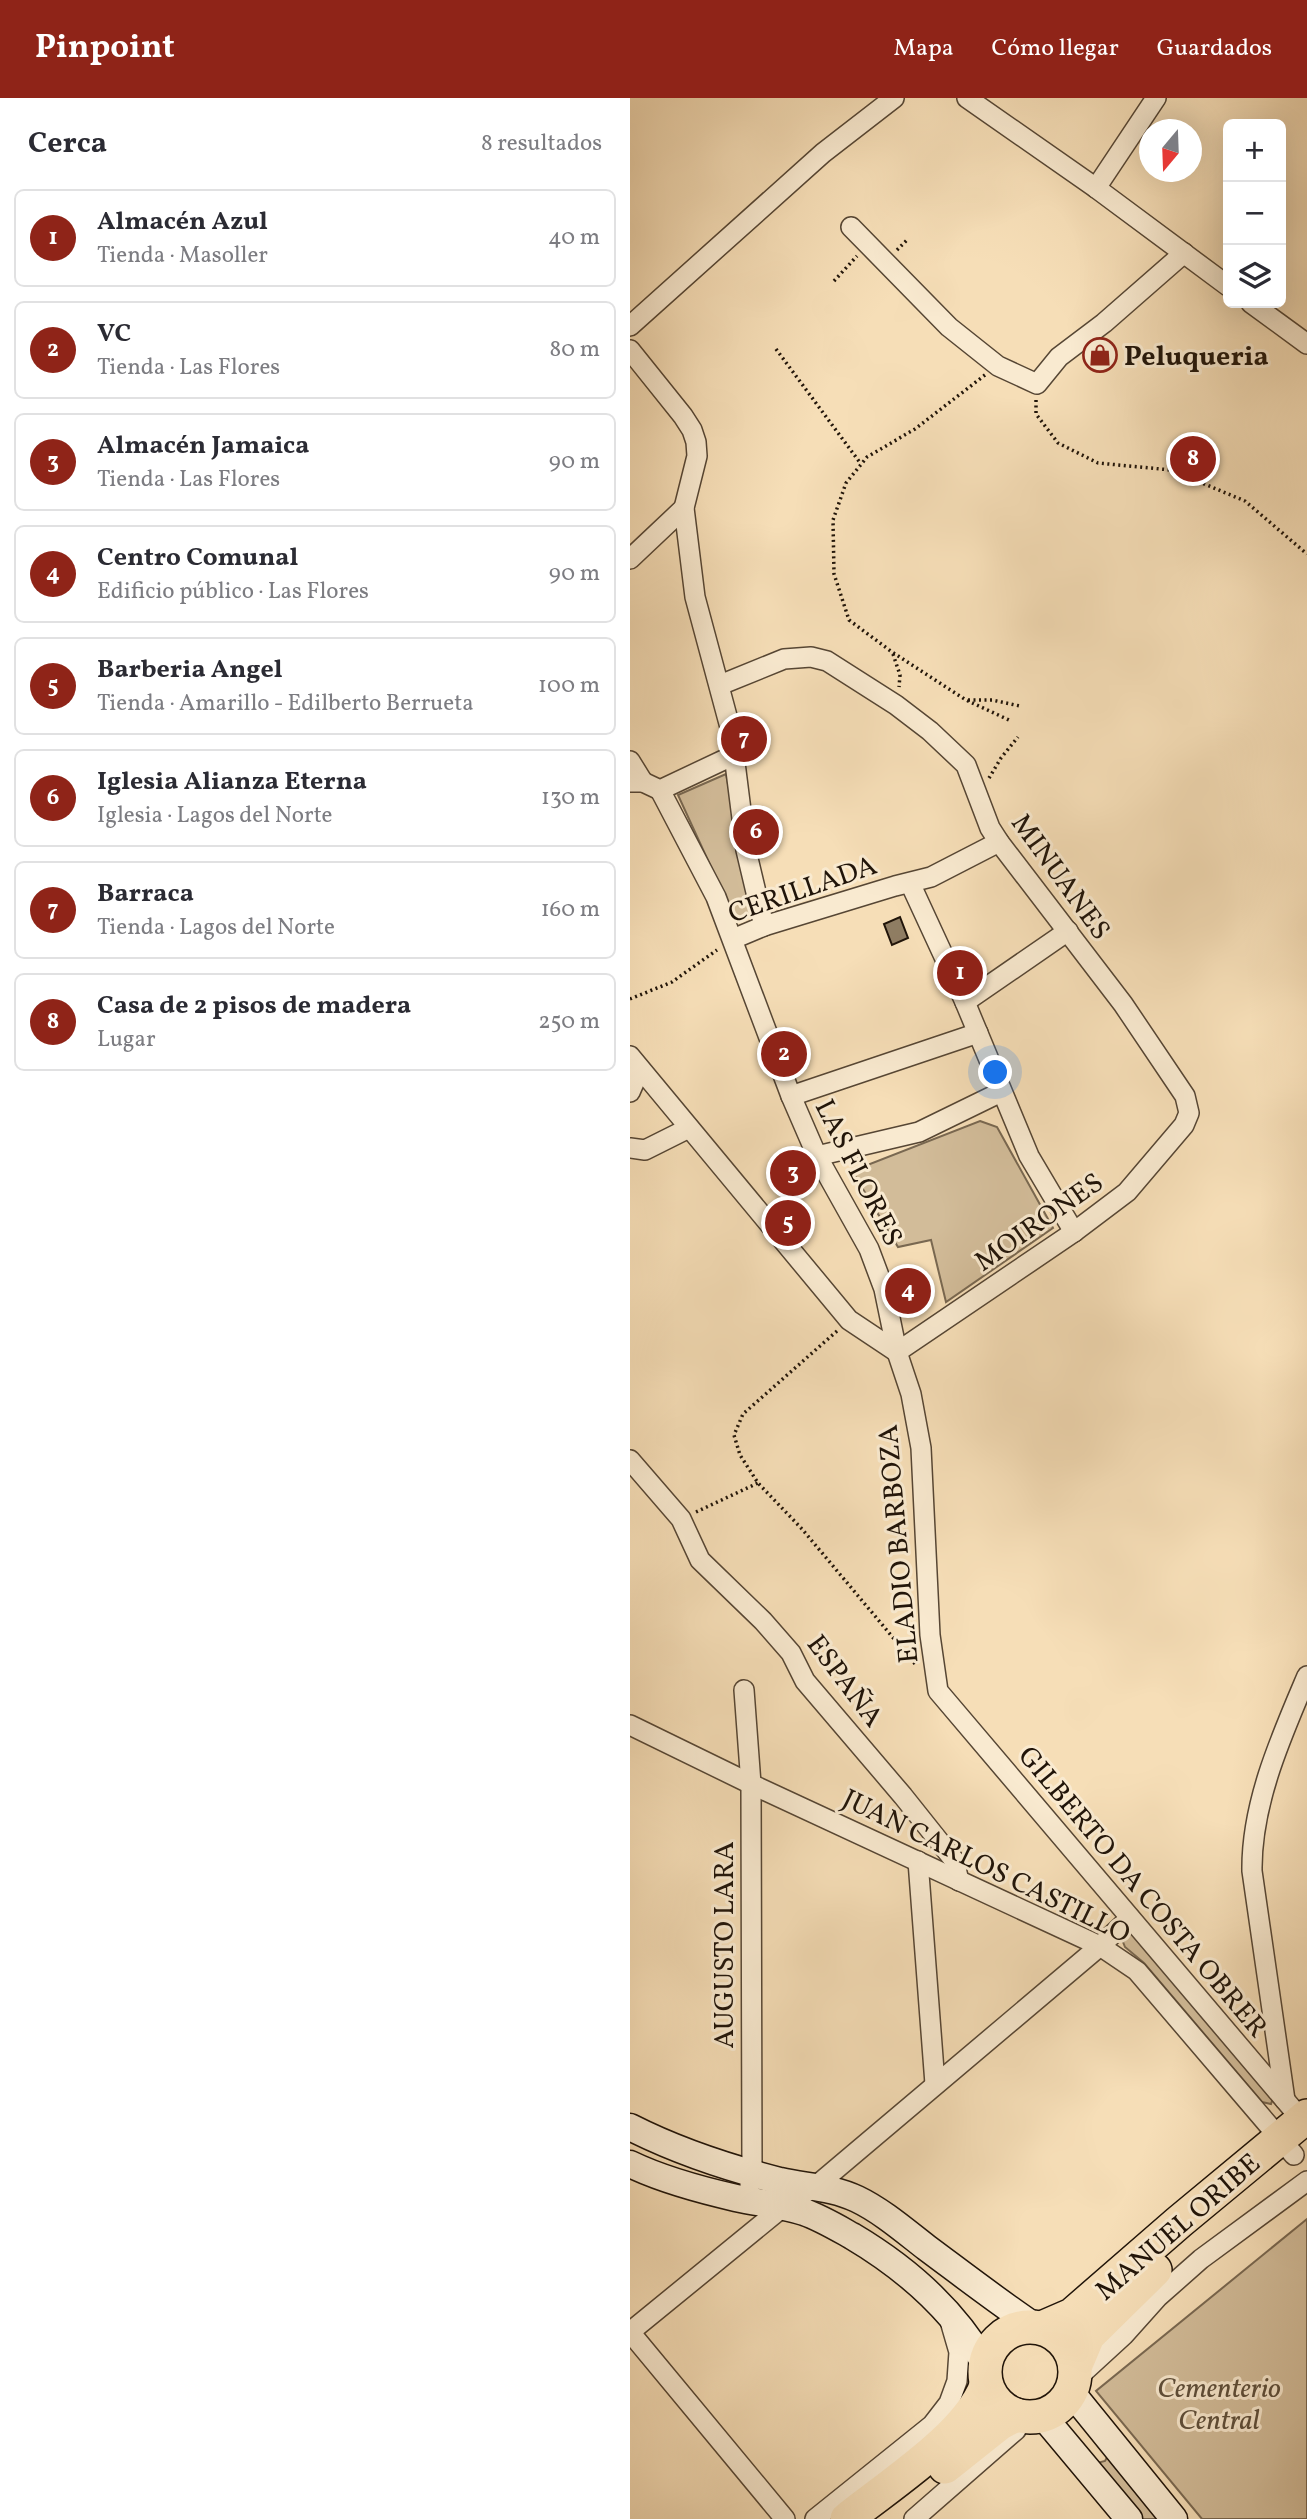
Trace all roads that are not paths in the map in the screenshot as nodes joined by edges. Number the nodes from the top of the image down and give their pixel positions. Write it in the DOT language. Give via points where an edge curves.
graph roads {
  1 [pos="894,98"];
  2 [pos="967,98"];
  3 [pos="1156,98"];
  4 [pos="1096,188"];
  5 [pos="851,227"];
  6 [pos="1184,253"];
  7 [pos="1223,282"];
  8 [pos="1258,308"];
  9 [pos="630,326"];
  10 [pos="1307,344"];
  11 [pos="630,350"];
  12 [pos="684,508"];
  13 [pos="630,559"];
  14 [pos="720,685"];
  15 [pos="732,756"];
  16 [pos="630,761"];
  17 [pos="644,784"];
  18 [pos="999,842"];
  19 [pos="910,883"];
  20 [pos="764,926"];
  21 [pos="1068,932"];
  22 [pos="733,939"];
  23 [pos="965,1002"];
  24 [pos="978,1033"];
  25 [pos="635,1063"];
  26 [pos="630,1092"];
  27 [pos="1001,1092"];
  28 [pos="791,1096"];
  29 [pos="1189,1113"];
  30 [pos="689,1128"];
  31 [pos="630,1148"];
  32 [pos="817,1156"];
  33 [pos="1074,1232"];
  34 [pos="897,1352"];
  35 [pos="630,1460"];
  36 [pos="1307,1676"];
  37 [pos="744,1690"];
  38 [pos="938,1691"];
  39 [pos="630,1725"];
  40 [pos="751,1784"];
  41 [pos="918,1861"];
  42 [pos="959,1881"];
  43 [pos="1129,1918"];
  44 [pos="1100,1945"];
  45 [pos="935,2084"];
  46 [pos="630,2127"];
  47 [pos="1299,2135"];
  48 [pos="630,2164"];
  49 [pos="752,2173"];
  50 [pos="816,2186"];
  51 [pos="747,2200"];
  52 [pos="783,2207"];
  53 [pos="947,2310"];
  54 [pos="1038,2327"];
  55 [pos="630,2332"];
  56 [pos="986,2375"];
  57 [pos="1074,2379"];
  58 [pos="1030,2416"];
  59 [pos="1108,2436"];
  60 [pos="1077,2456"];
  61 [pos="785,2519"];
  62 [pos="815,2519"];
  63 [pos="847,2519"];
  64 [pos="880,2519"];
  65 [pos="914,2519"];
  66 [pos="1129,2519"];
  67 [pos="1174,2519"];
  1 -- 9 [label="street" via="823,153"];
  2 -- 4 [label="street"];
  3 -- 4 [label="street"];
  4 -- 6 [label="street"];
  5 -- 6 [label="street" via="949,327 998,366 1037,384 1059,357"];
  6 -- 7 [label="street"];
  8 -- 10 [label="street"];
  11 -- 12 [label="street" via="692,430 697,456"];
  12 -- 13 [label="street"];
  12 -- 14 [label="street" via="695,597"];
  14 -- 15 [label="street"];
  14 -- 18 [label="street, MINUANES" via="784,659 827,661 896,705 966,765"];
  15 -- 17 [label="street"];
  15 -- 20 [label="street" via="746,850"];
  16 -- 17 [label="street, LAS FLORES"];
  17 -- 22 [label="street, LAS FLORES" via="716,897"];
  18 -- 19 [label="street, CERILLADA"];
  18 -- 21 [label="street, MINUANES"];
  19 -- 20 [label="street, CERILLADA"];
  19 -- 23 [label="street"];
  20 -- 22 [label="street, CERILLADA"];
  21 -- 23 [label="street"];
  21 -- 29 [label="street, MINUANES" via="1170,1071"];
  22 -- 28 [label="street, LAS FLORES"];
  23 -- 24 [label="street"];
  24 -- 27 [label="street"];
  24 -- 28 [label="street"];
  25 -- 26 [label="street"];
  25 -- 30 [label="street"];
  27 -- 32 [label="street" via="919,1132"];
  27 -- 33 [label="street" via="1029,1156"];
  28 -- 32 [label="street, LAS FLORES"];
  29 -- 33 [label="street, MOIRONES" via="1127,1192"];
  30 -- 31 [label="street" via="645,1150"];
  30 -- 34 [label="street" via="849,1320"];
  32 -- 34 [label="street, LAS FLORES" via="869,1249 884,1289"];
  33 -- 34 [label="street, MOIRONES"];
  34 -- 38 [label="street, ELADIO BARBOZA" via="922,1448 930,1635"];
  35 -- 42 [label="street, ESPAÑA" via="681,1519 700,1560 791,1653 805,1681 954,1860"];
  36 -- 47 [label="street" via="1282,1734 1252,1845 1252,1871"];
  37 -- 40 [label="street, AUGUSTO LARA"];
  38 -- 43 [label="street, GILBERTO DA COSTA OBRER"];
  39 -- 40 [label="street, JUAN CARLOS CASTILLO"];
  40 -- 41 [label="street, JUAN CARLOS CASTILLO"];
  40 -- 49 [label="street, AUGUSTO LARA"];
  41 -- 42 [label="street, JUAN CARLOS CASTILLO"];
  41 -- 45 [label="street"];
  42 -- 44 [label="street, JUAN CARLOS CASTILLO"];
  43 -- 44 [label="street"];
  43 -- 47 [label="street, GILBERTO DA COSTA OBRER"];
  44 -- 45 [label="street"];
  44 -- 47 [label="street, JUAN CARLOS CASTILLO" via="1137,1971"];
  45 -- 50 [label="street"];
  46 -- 49 [label="street"];
  47 -- 54 [label="highway, MANUEL ORIBE" via="1179,2222 1072,2315"];
  47 -- 57 [label="highway, MANUEL ORIBE" via="1088,2336"];
  48 -- 51 [label="street"];
  49 -- 50 [label="street"];
  49 -- 51 [label="street, AUGUSTO LARA"];
  50 -- 52 [label="street"];
  50 -- 54 [label="street" via="868,2206"];
  51 -- 52 [label="street"];
  52 -- 53 [label="street" via="824,2220 872,2248 913,2277"];
  52 -- 55 [label="street"];
  53 -- 56 [label="street"];
  53 -- 62 [label="street" via="959,2352 957,2381 949,2403 932,2425"];
  54 -- 56 [label="highway, MANUEL ORIBE" via="1022,2326 1000,2336 988,2353"];
  54 -- 57 [label="highway" via="1067,2344"];
  55 -- 61 [label="street"];
  56 -- 58 [label="highway" via="997,2402"];
  56 -- 63 [label="highway, MANUEL ORIBE" via="982,2398 955,2433"];
  57 -- 58 [label="highway, MANUEL ORIBE" via="1059,2407"];
  57 -- 59 [label="street"];
  58 -- 60 [label="street"];
  58 -- 64 [label="highway, MANUEL ORIBE" via="999,2424"];
  58 -- 65 [label="street, MANUEL ORIBE"];
  59 -- 60 [label="street" via="1100,2457"];
  59 -- 67 [label="street"];
  60 -- 66 [label="street"];
}
